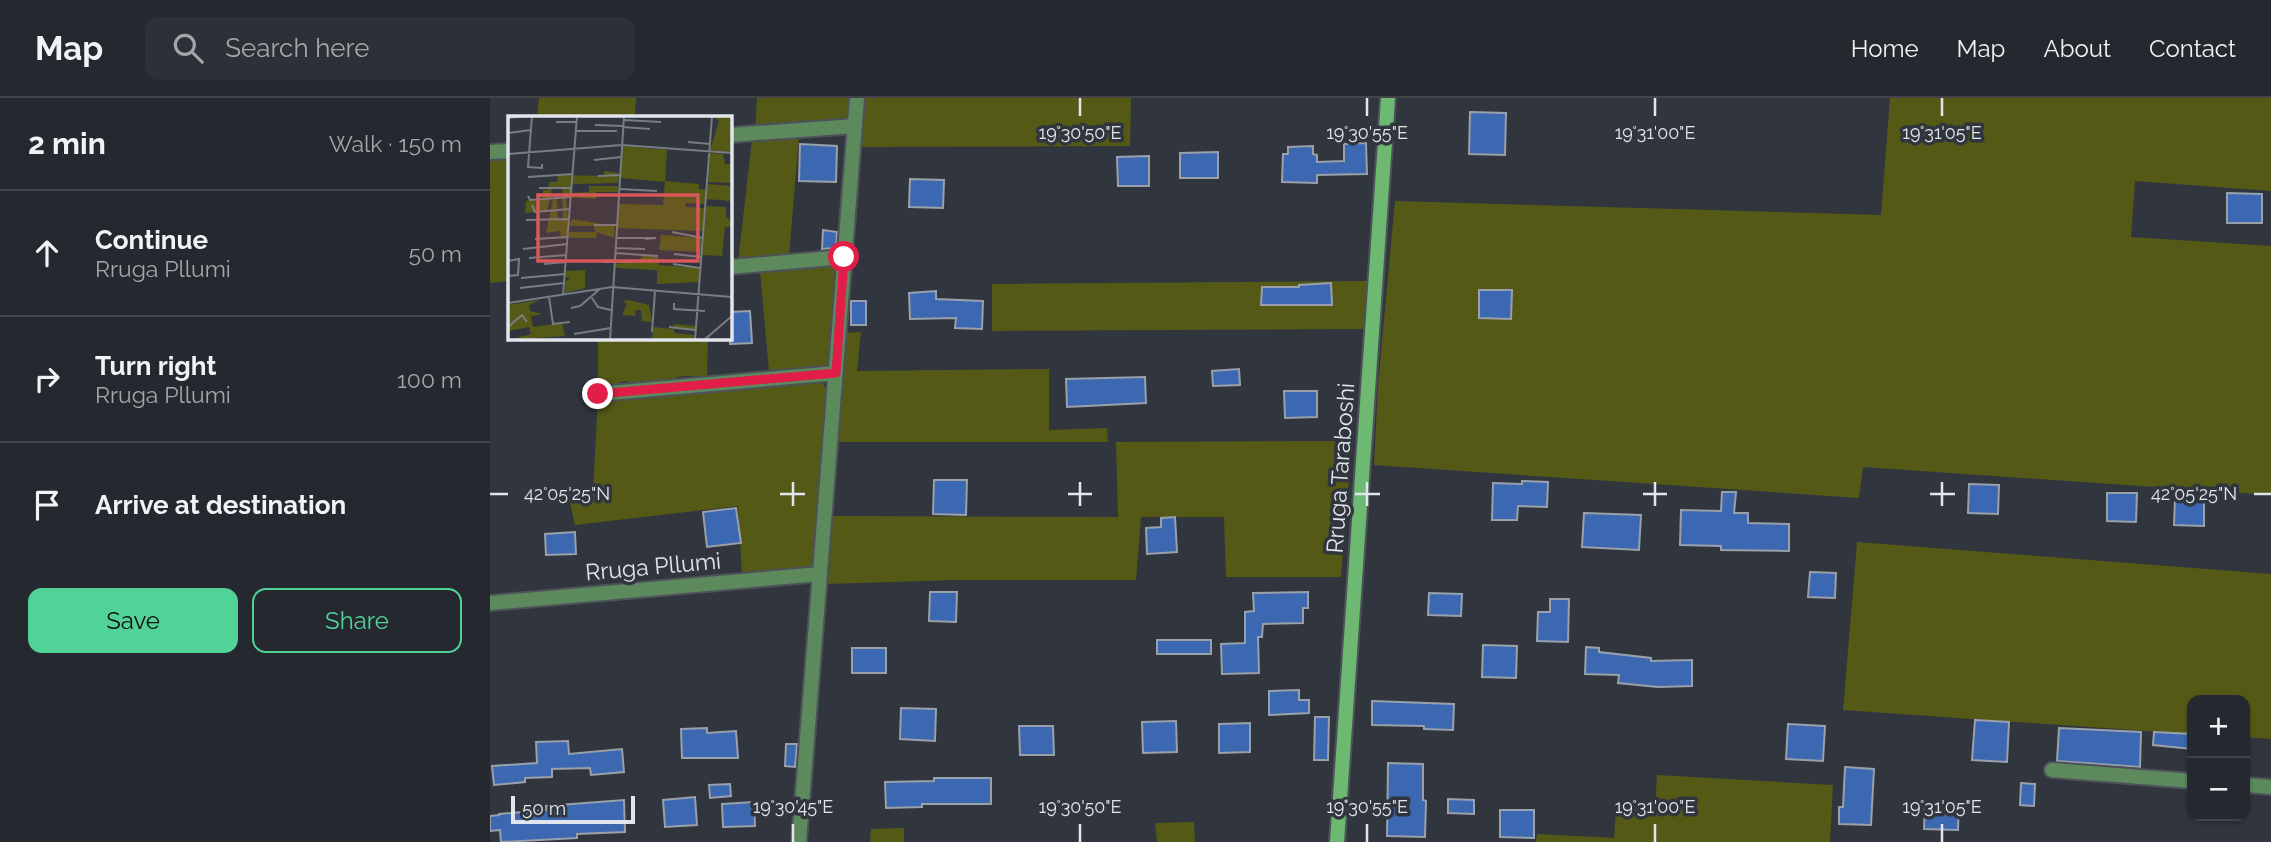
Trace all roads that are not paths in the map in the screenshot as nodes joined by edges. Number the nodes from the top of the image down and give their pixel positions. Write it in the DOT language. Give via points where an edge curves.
graph roads {
  1 [pos="857,98"];
  2 [pos="1388,98"];
  3 [pos="855,126"];
  4 [pos="732,135"];
  5 [pos="508,151"];
  6 [pos="490,152"];
  7 [pos="844,257"];
  8 [pos="732,267"];
  9 [pos="836,373"];
  10 [pos="598,394"];
  11 [pos="820,574"];
  12 [pos="490,603"];
  13 [pos="2052,770"];
  14 [pos="2187,781"];
  15 [pos="2250,785"];
  16 [pos="2271,787"];
  17 [pos="799,842"];
  18 [pos="1337,842"];
  1 -- 3 [label="street"];
  2 -- 18 [label="street, Rruga Taraboshi"];
  3 -- 4 [label="street"];
  3 -- 7 [label="street"];
  5 -- 6 [label="street"];
  7 -- 8 [label="street"];
  7 -- 9 [label="street"];
  9 -- 10 [label="street"];
  9 -- 11 [label="street"];
  11 -- 12 [label="street, Rruga Pllumi"];
  11 -- 17 [label="street" via="798,770"];
  13 -- 14 [label="street"];
  15 -- 16 [label="street"];
}
